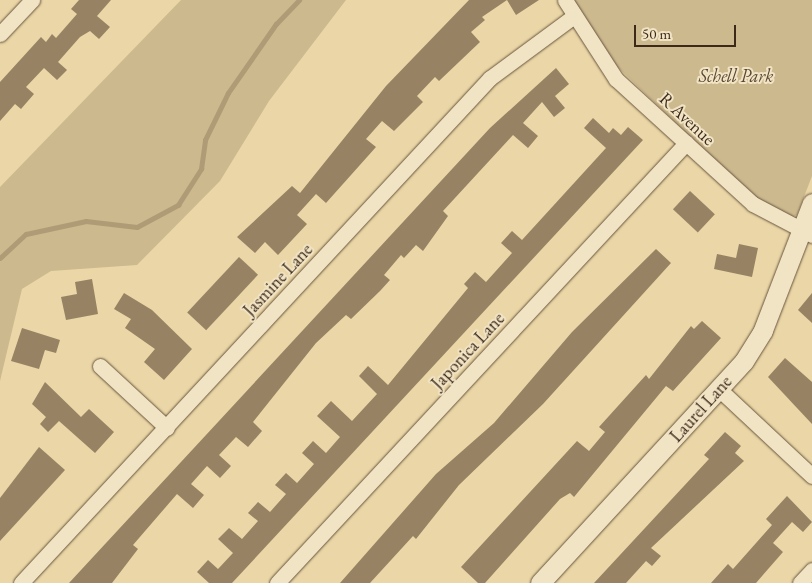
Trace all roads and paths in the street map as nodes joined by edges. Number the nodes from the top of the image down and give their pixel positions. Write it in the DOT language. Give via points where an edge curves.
graph roads {
  1 [pos="32,0"];
  2 [pos="565,0"];
  3 [pos="574,16"];
  4 [pos="0,34"];
  5 [pos="686,143"];
  6 [pos="812,203"];
  7 [pos="807,233"];
  8 [pos="100,366"];
  9 [pos="720,390"];
  10 [pos="166,428"];
  11 [pos="812,476"];
  12 [pos="812,570"];
  13 [pos="21,583"];
  14 [pos="277,583"];
  15 [pos="540,583"];
  16 [pos="800,583"];
  1 -- 4 [label="street"];
  2 -- 3 [label="street, R Avenue"];
  3 -- 5 [label="street, R Avenue" via="616,79"];
  3 -- 10 [label="street, Jasmine Lane" via="490,78"];
  5 -- 7 [label="street, R Avenue" via="754,204"];
  5 -- 14 [label="street, Japonica Lane"];
  6 -- 7 [label="street, Laurel Lane"];
  7 -- 9 [label="street, Laurel Lane" via="763,330"];
  8 -- 10 [label="street"];
  9 -- 11 [label="street"];
  9 -- 15 [label="street, Laurel Lane"];
  10 -- 13 [label="street, Jasmine Lane"];
  12 -- 16 [label="street"];
}
